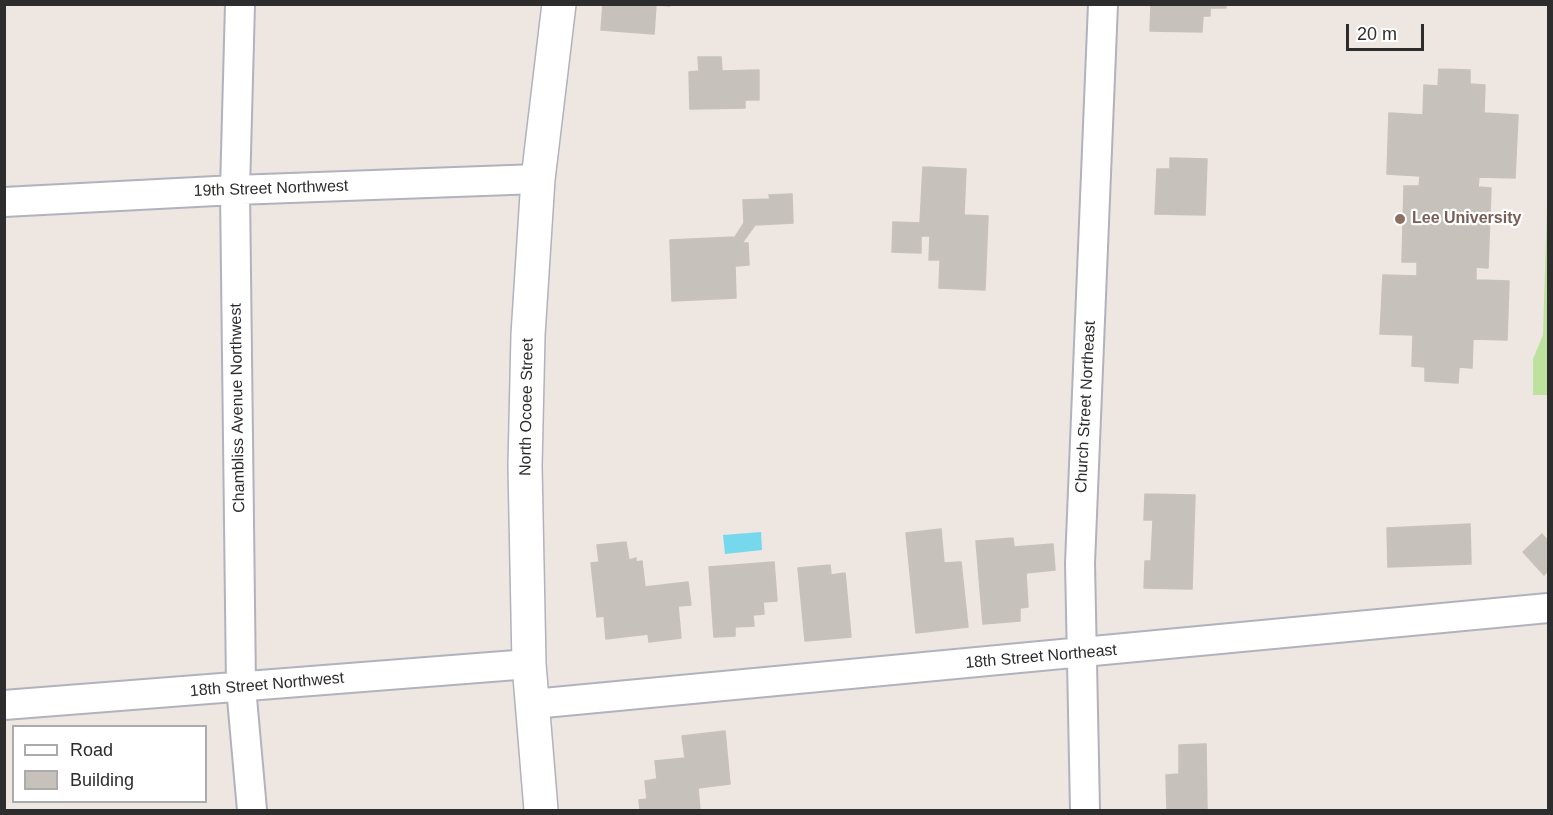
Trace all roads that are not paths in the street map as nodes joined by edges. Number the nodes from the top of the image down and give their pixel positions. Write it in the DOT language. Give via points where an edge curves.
graph roads {
  1 [pos="240,4"];
  2 [pos="559,4"];
  3 [pos="1103,4"];
  4 [pos="538,179"];
  5 [pos="235,190"];
  6 [pos="4,202"];
  7 [pos="1548,608"];
  8 [pos="1081,653"];
  9 [pos="529,664"];
  10 [pos="241,687"];
  11 [pos="533,704"];
  12 [pos="4,705"];
  13 [pos="252,810"];
  14 [pos="541,810"];
  15 [pos="1085,810"];
  1 -- 5 [label="street, Chambliss Avenue Northwest"];
  2 -- 4 [label="main road, North Ocoee Street"];
  3 -- 8 [label="street, Church Street Northeast" via="1085,406"];
  4 -- 5 [label="street, 19th Street Northwest"];
  4 -- 9 [label="main road, North Ocoee Street" via="525,466"];
  5 -- 6 [label="street, 19th Street Northwest"];
  5 -- 10 [label="street, Chambliss Avenue Northwest"];
  7 -- 8 [label="street, 18th Street Northeast"];
  8 -- 11 [label="street, 18th Street Northeast"];
  8 -- 15 [label="street, Church Street Northeast"];
  9 -- 10 [label="street, 18th Street Northwest"];
  9 -- 11 [label="main road, North Ocoee Street"];
  10 -- 12 [label="street, 18th Street Northwest"];
  10 -- 13 [label="street, Chambliss Avenue Northwest"];
  11 -- 14 [label="main road, North Ocoee Street"];
}
